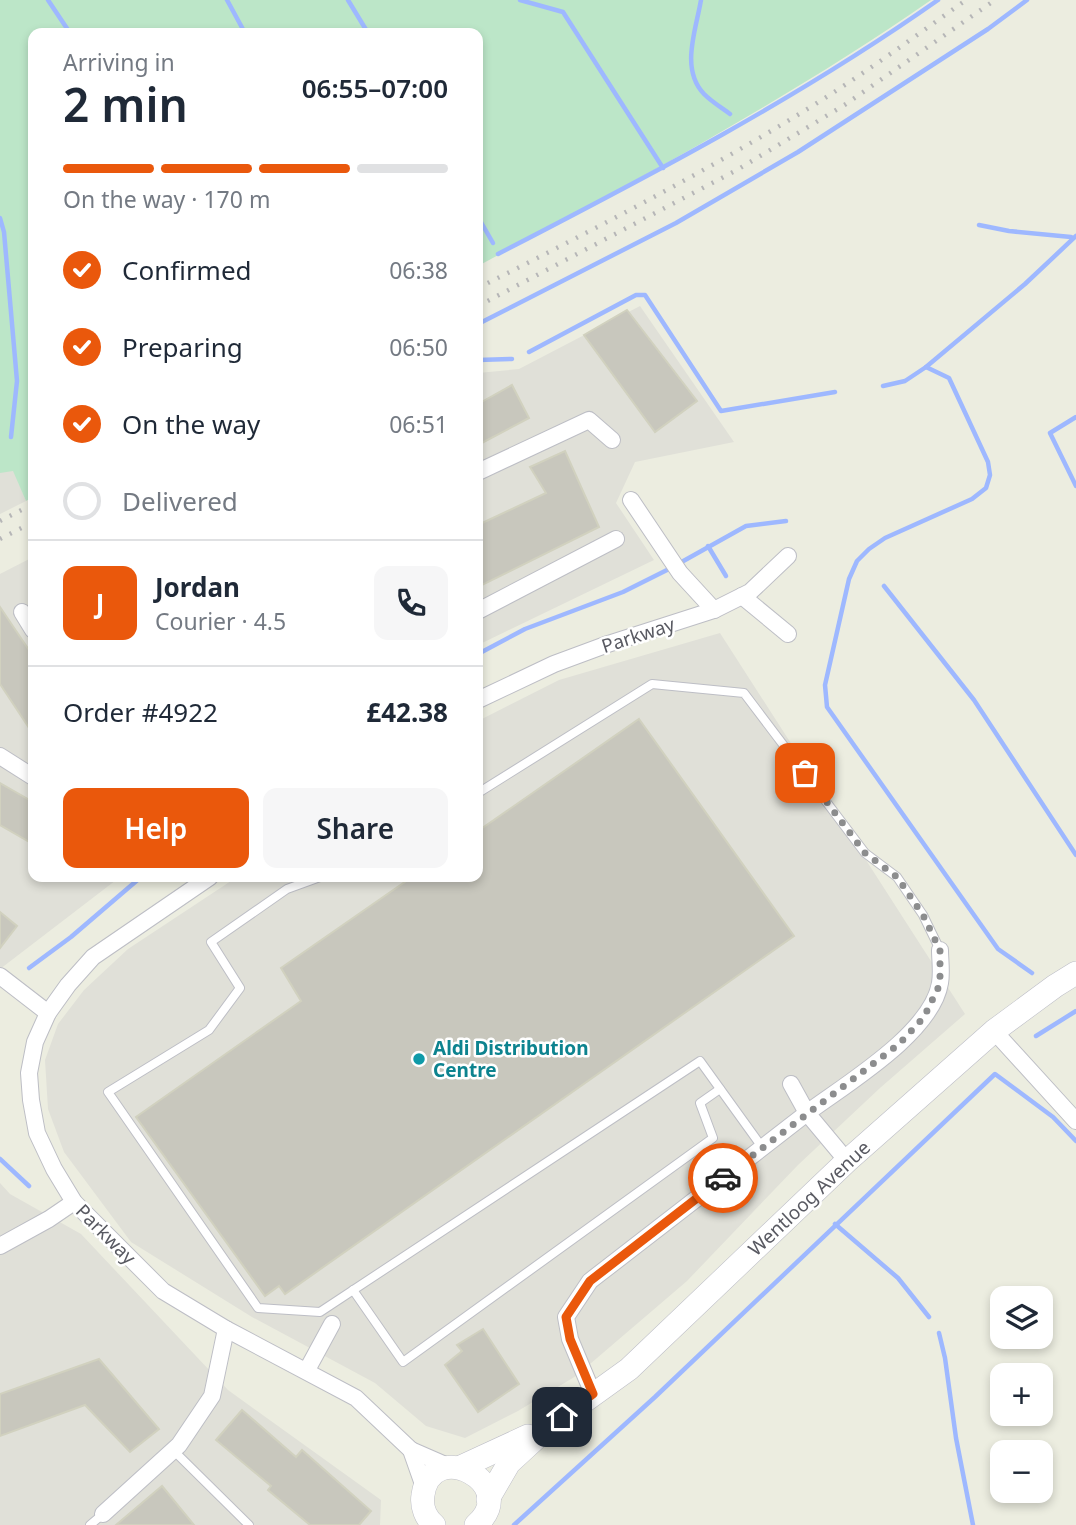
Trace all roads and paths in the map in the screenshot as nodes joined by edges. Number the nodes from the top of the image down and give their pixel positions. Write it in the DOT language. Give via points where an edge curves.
graph roads {
  1 [pos="612,440"];
  2 [pos="483,470"];
  3 [pos="631,500"];
  4 [pos="616,539"];
  5 [pos="788,556"];
  6 [pos="742,596"];
  7 [pos="483,608"];
  8 [pos="714,610"];
  9 [pos="22,612"];
  10 [pos="28,622"];
  11 [pos="788,634"];
  12 [pos="483,697"];
  13 [pos="0,756"];
  14 [pos="28,774"];
  15 [pos="483,790"];
  16 [pos="195,882"];
  17 [pos="306,882"];
  18 [pos="940,950"];
  19 [pos="1076,973"];
  20 [pos="0,976"];
  21 [pos="48,1013"];
  22 [pos="995,1031"];
  23 [pos="791,1084"];
  24 [pos="720,1089"];
  25 [pos="807,1113"];
  26 [pos="1076,1121"];
  27 [pos="762,1147"];
  28 [pos="847,1161"];
  29 [pos="74,1202"];
  30 [pos="0,1246"];
  31 [pos="354,1290"];
  32 [pos="332,1324"];
  33 [pos="226,1329"];
  34 [pos="307,1370"];
  35 [pos="593,1394"];
  36 [pos="547,1428"];
  37 [pos="173,1450"];
  38 [pos="411,1450"];
  39 [pos="455,1467"];
  40 [pos="424,1488"];
  41 [pos="488,1499"];
  42 [pos="103,1514"];
  43 [pos="430,1523"];
  44 [pos="90,1525"];
  45 [pos="249,1525"];
  46 [pos="476,1525"];
  1 -- 2 [label="street" via="589,420"];
  3 -- 8 [label="street" via="676,566"];
  4 -- 7 [label="street"];
  5 -- 6 [label="street, Parkway"];
  6 -- 8 [label="street, Parkway"];
  6 -- 11 [label="street"];
  8 -- 12 [label="street, Parkway" via="554,664"];
  9 -- 10 [label="street"];
  13 -- 14 [label="street"];
  15 -- 18 [label="lane" via="652,684 744,693 865,853 897,877"];
  16 -- 21 [label="street, Parkway" via="93,957"];
  17 -- 31 [label="lane" via="287,889 211,942 240,988 209,1030 108,1092 258,1308 320,1312"];
  18 -- 25 [label="street" via="940,984 924,1017 899,1044"];
  19 -- 22 [label="main road, Wentloog Avenue"];
  20 -- 21 [label="street"];
  21 -- 29 [label="street, Parkway" via="35,1042 29,1073 31,1100 37,1133"];
  22 -- 26 [label="street"];
  22 -- 28 [label="main road, Wentloog Avenue"];
  23 -- 25 [label="street"];
  24 -- 27 [label="lane"];
  24 -- 31 [label="lane" via="700,1061"];
  24 -- 31 [label="lane" via="700,1103 713,1138 403,1362"];
  25 -- 27 [label="street"];
  25 -- 28 [label="street"];
  27 -- 35 [label="street" via="590,1281 566,1317 570,1339"];
  28 -- 35 [label="main road, Wentloog Avenue" via="629,1368"];
  29 -- 30 [label="street"];
  29 -- 33 [label="street, Parkway" via="163,1291"];
  32 -- 34 [label="street"];
  33 -- 34 [label="street, Parkway"];
  33 -- 37 [label="street" via="212,1396"];
  34 -- 38 [label="street, Parkway" via="356,1398"];
  35 -- 36 [label="main road, Wentloog Avenue"];
  36 -- 39 [label="main road, Wentloog Avenue"];
  36 -- 41 [label="main road, Wentloog Avenue" via="509,1463"];
  37 -- 42 [label="street"];
  37 -- 45 [label="lane"];
  38 -- 39 [label="street, Parkway"];
  38 -- 40 [label="street, Parkway"];
  39 -- 40 [label="main road, Wentloog Avenue" via="439,1471"];
  39 -- 41 [label="main road" via="481,1479"];
  40 -- 43 [label="main road" via="422,1499"];
  41 -- 46 [label="main road, Wentloog Avenue" via="487,1511"];
  42 -- 44 [label="lane"];
}
